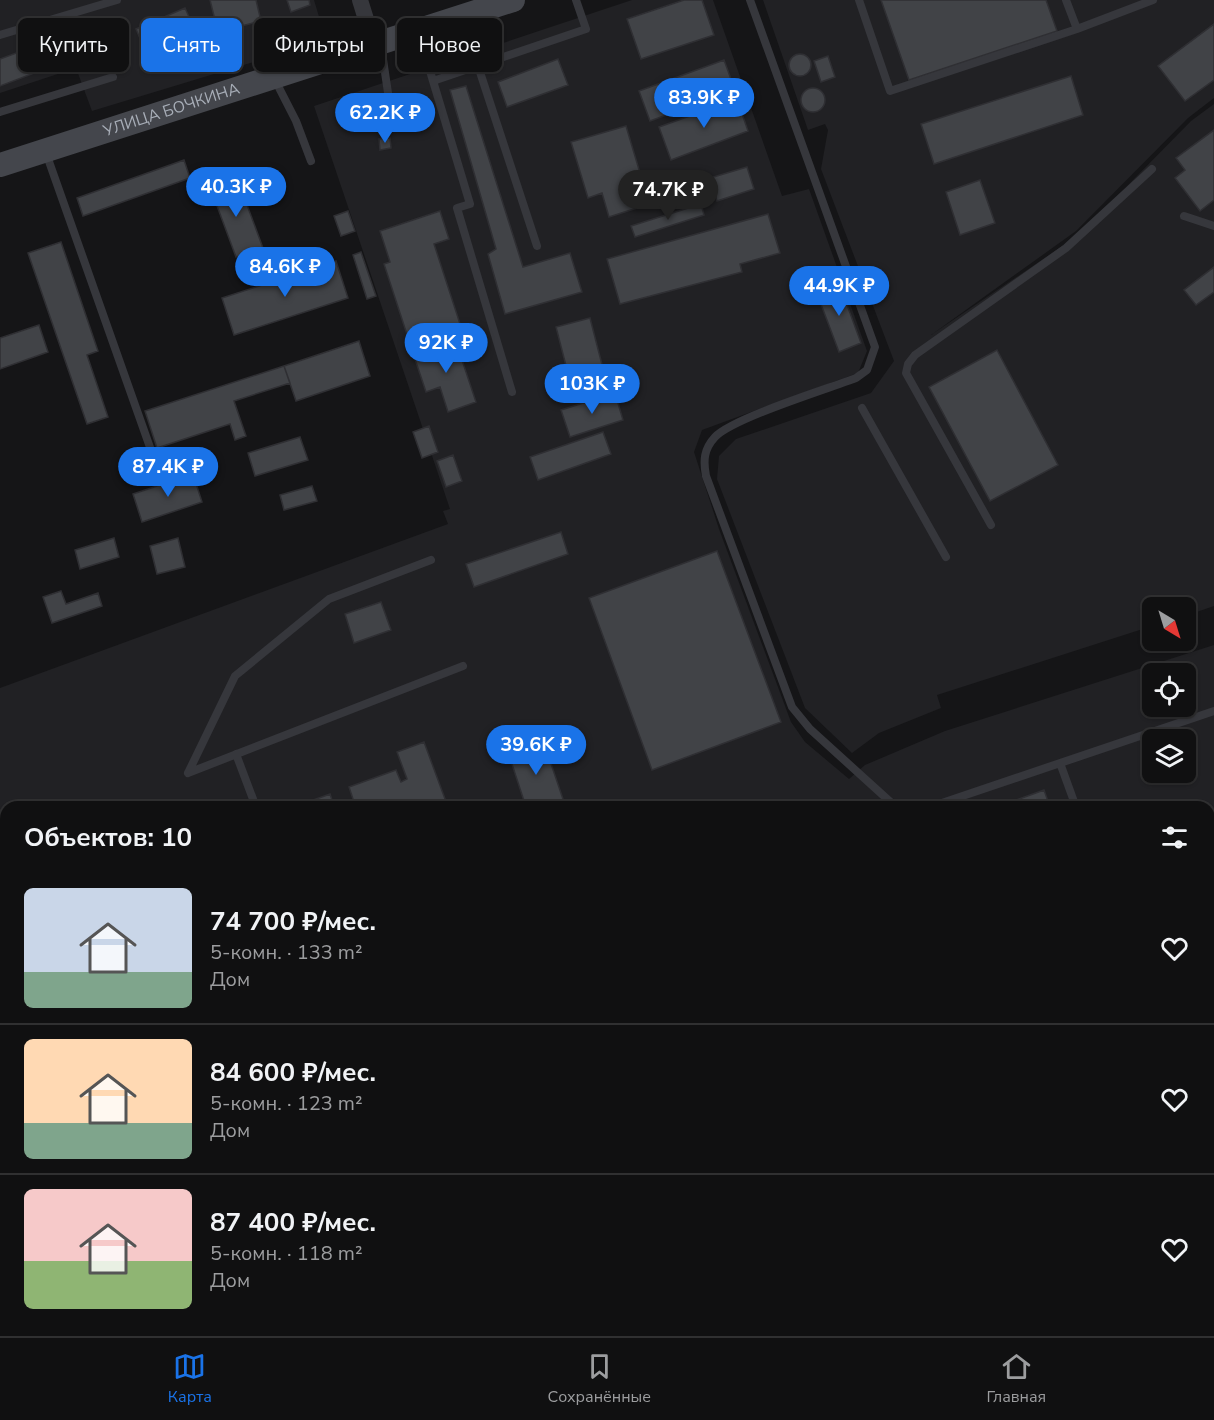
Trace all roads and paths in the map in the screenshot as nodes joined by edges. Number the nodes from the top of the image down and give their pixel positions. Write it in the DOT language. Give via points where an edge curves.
graph roads {
  1 [pos="117,0"];
  2 [pos="360,0"];
  3 [pos="513,0"];
  4 [pos="576,0"];
  5 [pos="750,0"];
  6 [pos="859,0"];
  7 [pos="1066,0"];
  8 [pos="1153,0"];
  9 [pos="367,18"];
  10 [pos="458,18"];
  11 [pos="1077,29"];
  12 [pos="0,35"];
  13 [pos="502,58"];
  14 [pos="291,72"];
  15 [pos="382,72"];
  16 [pos="430,72"];
  17 [pos="460,72"];
  18 [pos="480,72"];
  19 [pos="113,76"];
  20 [pos="273,78"];
  21 [pos="433,81"];
  22 [pos="0,112"];
  23 [pos="393,126"];
  24 [pos="45,150"];
  25 [pos="1,161"];
  26 [pos="311,161"];
  27 [pos="1152,169"];
  28 [pos="1184,216"];
  29 [pos="1214,226"];
  30 [pos="537,246"];
  31 [pos="512,392"];
  32 [pos="862,408"];
  33 [pos="158,470"];
  34 [pos="991,525"];
  35 [pos="946,557"];
  36 [pos="431,560"];
  37 [pos="463,666"];
  38 [pos="1214,711"];
  39 [pos="236,754"];
  40 [pos="1060,763"];
  41 [pos="254,801"];
  42 [pos="889,801"];
  43 [pos="948,801"];
  44 [pos="1074,801"];
  1 -- 12 [label="lane"];
  2 -- 9 [label="street"];
  3 -- 10 [label="street, УЛИЦА БОЧКИНА"];
  4 -- 13 [label="lane" via="586,29"];
  5 -- 42 [label="lane" via="875,347 867,370 856,378 734,425 715,437 703,461 792,707 810,729"];
  6 -- 11 [label="lane" via="890,91"];
  7 -- 11 [label="lane"];
  8 -- 11 [label="lane"];
  14 -- 20 [label="street, УЛИЦА БОЧКИНА"];
  15 -- 23 [label="lane"];
  16 -- 21 [label="lane"];
  17 -- 21 [label="lane"];
  18 -- 30 [label="lane"];
  19 -- 22 [label="lane"];
  20 -- 24 [label="street, УЛИЦА БОЧКИНА"];
  20 -- 26 [label="lane" via="296,121"];
  21 -- 31 [label="lane" via="470,204 457,208"];
  24 -- 25 [label="street, УЛИЦА БОЧКИНА"];
  24 -- 33 [label="lane"];
  27 -- 34 [label="lane" via="1066,248 983,304 908,364 906,374"];
  28 -- 29 [label="lane"];
  32 -- 35 [label="lane"];
  36 -- 39 [label="lane" via="329,599 235,676 188,773"];
  37 -- 39 [label="lane"];
  38 -- 40 [label="lane"];
  39 -- 41 [label="lane"];
  40 -- 43 [label="lane"];
  40 -- 44 [label="lane"];
}
